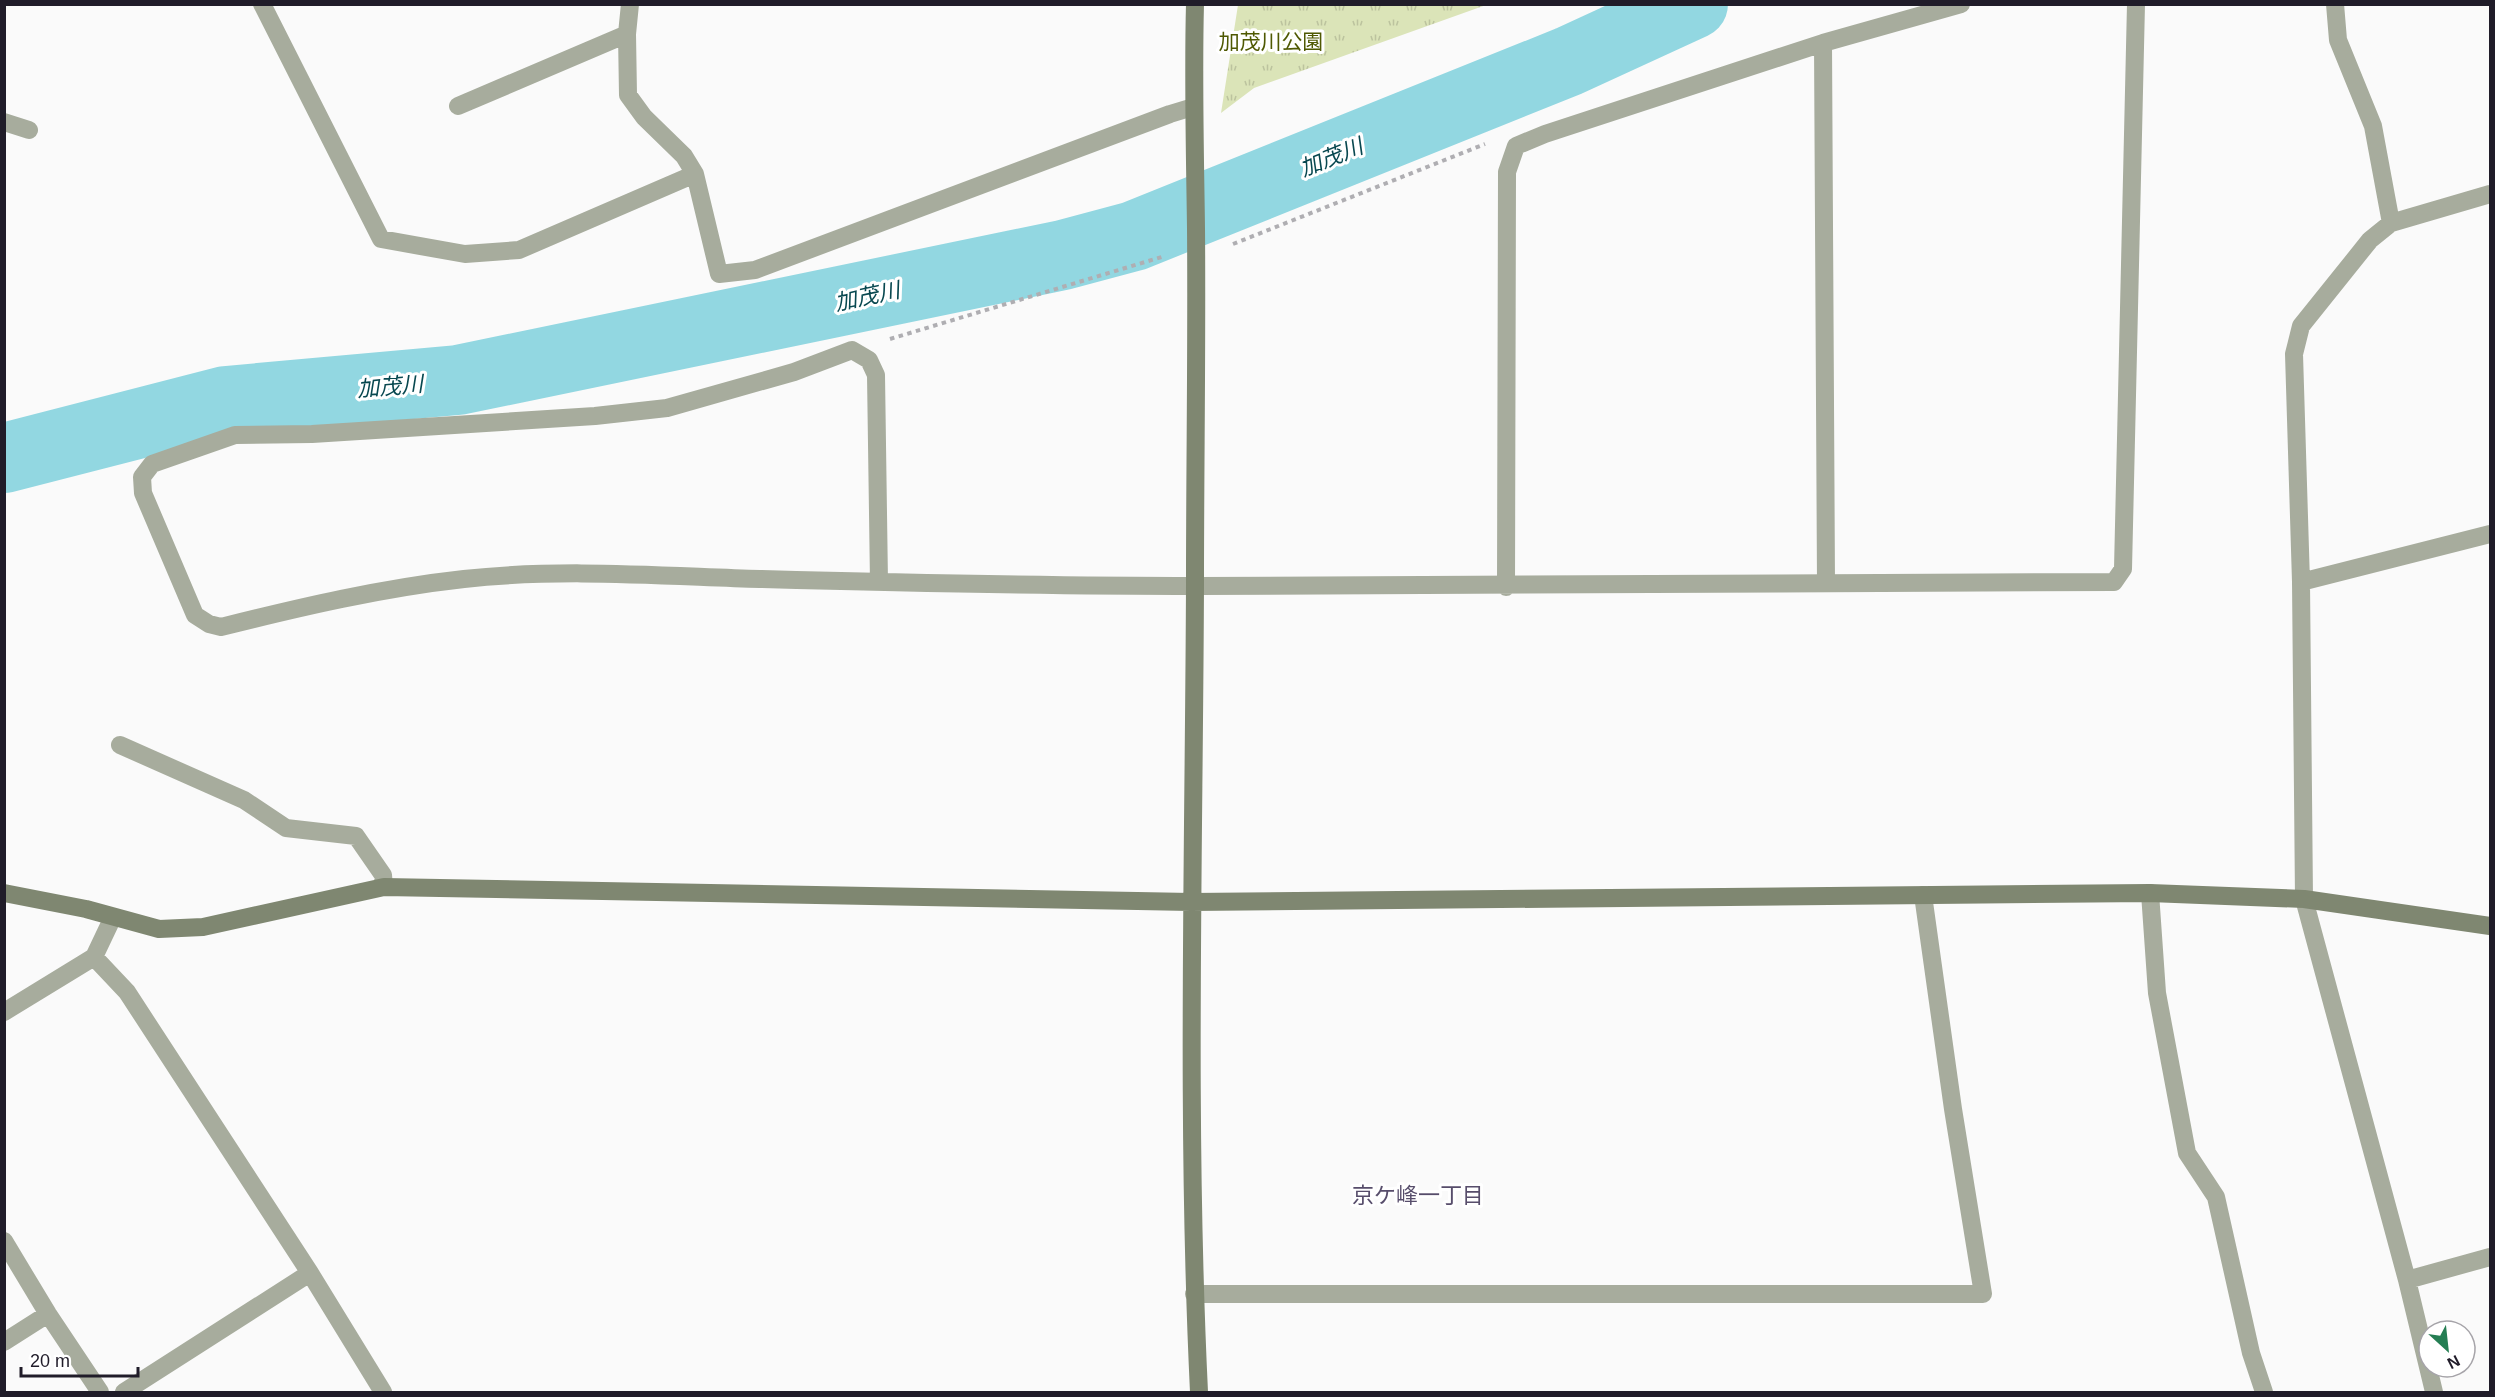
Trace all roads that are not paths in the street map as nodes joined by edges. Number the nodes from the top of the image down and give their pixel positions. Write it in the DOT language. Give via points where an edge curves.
graph roads {
  1 [pos="262,4"];
  2 [pos="630,4"];
  3 [pos="1195,4"];
  4 [pos="1961,4"];
  5 [pos="2136,4"];
  6 [pos="2335,4"];
  7 [pos="627,34"];
  8 [pos="1823,43"];
  9 [pos="458,106"];
  10 [pos="1193,107"];
  11 [pos="4,123"];
  12 [pos="28,130"];
  13 [pos="695,174"];
  14 [pos="2490,194"];
  15 [pos="2391,223"];
  16 [pos="2490,534"];
  17 [pos="879,582"];
  18 [pos="2301,582"];
  19 [pos="1826,583"];
  20 [pos="1195,586"];
  21 [pos="1506,587"];
  22 [pos="120,745"];
  23 [pos="384,887"];
  24 [pos="4,893"];
  25 [pos="2150,893"];
  26 [pos="1923,895"];
  27 [pos="2304,899"];
  28 [pos="1191,902"];
  29 [pos="113,916"];
  30 [pos="2490,926"];
  31 [pos="94,957"];
  32 [pos="4,1012"];
  33 [pos="4,1241"];
  34 [pos="2490,1257"];
  35 [pos="310,1273"];
  36 [pos="2407,1280"];
  37 [pos="1194,1294"];
  38 [pos="48,1314"];
  39 [pos="4,1342"];
  40 [pos="100,1392"];
  41 [pos="124,1392"];
  42 [pos="383,1392"];
  43 [pos="1199,1392"];
  44 [pos="2264,1392"];
  45 [pos="2434,1392"];
  1 -- 13 [label="street" via="381,239 465,254 519,250"];
  2 -- 7 [label="street"];
  3 -- 10 [label="street"];
  4 -- 8 [label="street"];
  5 -- 19 [label="street" via="2123,569 2115,582"];
  6 -- 15 [label="street" via="2338,40 2373,126"];
  7 -- 9 [label="street"];
  7 -- 13 [label="street" via="628,95 644,117 684,156"];
  8 -- 19 [label="street"];
  8 -- 21 [label="street" via="1515,146 1507,172"];
  10 -- 13 [label="street" via="755,270 719,274"];
  10 -- 20 [label="street"];
  11 -- 12 [label="street"];
  14 -- 15 [label="street"];
  15 -- 18 [label="street" via="2370,240 2301,326 2294,354"];
  16 -- 18 [label="street"];
  17 -- 17 [label="street" via="876,375 868,360 852,350 794,372 667,408 312,434 235,435 152,464 142,477 143,493 195,615 221,627 369,593 466,578 561,574"];
  17 -- 20 [label="street"];
  18 -- 27 [label="street"];
  19 -- 21 [label="street"];
  20 -- 21 [label="street"];
  20 -- 28 [label="street"];
  22 -- 23 [label="street" via="244,800 286,828 356,836 383,875"];
  23 -- 28 [label="street"];
  23 -- 29 [label="street" via="203,927 159,929"];
  24 -- 29 [label="street"];
  25 -- 26 [label="street"];
  25 -- 27 [label="street"];
  25 -- 44 [label="street" via="2157,993 2187,1153 2216,1197 2251,1353"];
  26 -- 28 [label="street"];
  26 -- 37 [label="street" via="1983,1294"];
  27 -- 30 [label="street"];
  27 -- 36 [label="street"];
  28 -- 37 [label="street"];
  29 -- 31 [label="street"];
  31 -- 32 [label="street"];
  31 -- 35 [label="street" via="127,992"];
  33 -- 38 [label="street"];
  34 -- 36 [label="street"];
  35 -- 41 [label="street"];
  35 -- 42 [label="street"];
  36 -- 45 [label="street"];
  37 -- 43 [label="street"];
  38 -- 39 [label="street"];
  38 -- 40 [label="street"];
}
